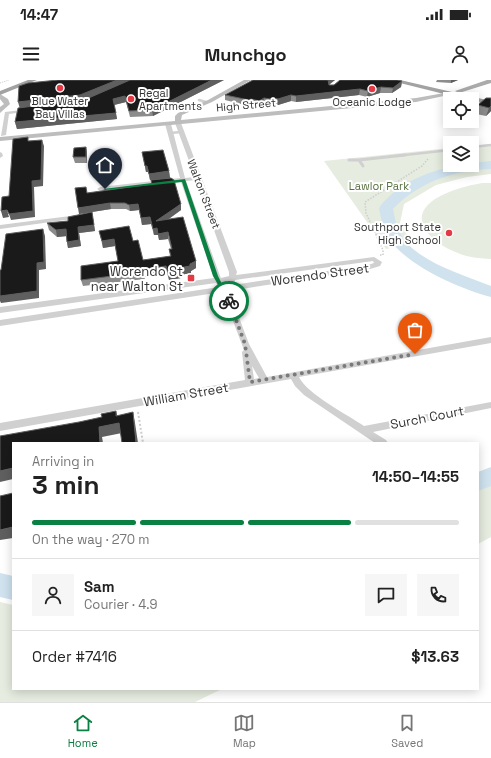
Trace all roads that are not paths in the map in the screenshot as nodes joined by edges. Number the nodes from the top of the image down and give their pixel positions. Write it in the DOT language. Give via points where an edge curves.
graph roads {
  1 [pos="21,80"];
  2 [pos="34,80"];
  3 [pos="238,80"];
  4 [pos="248,80"];
  5 [pos="391,80"];
  6 [pos="407,80"];
  7 [pos="491,81"];
  8 [pos="479,82"];
  9 [pos="0,88"];
  10 [pos="426,88"];
  11 [pos="459,91"];
  12 [pos="441,92"];
  13 [pos="450,92"];
  14 [pos="0,94"];
  15 [pos="443,94"];
  16 [pos="481,96"];
  17 [pos="415,97"];
  18 [pos="491,98"];
  19 [pos="479,100"];
  20 [pos="202,101"];
  21 [pos="379,102"];
  22 [pos="491,103"];
  23 [pos="34,110"];
  24 [pos="186,110"];
  25 [pos="3,113"];
  26 [pos="252,114"];
  27 [pos="190,118"];
  28 [pos="177,121"];
  29 [pos="169,122"];
  30 [pos="181,132"];
  31 [pos="170,133"];
  32 [pos="2,137"];
  33 [pos="491,145"];
  34 [pos="479,146"];
  35 [pos="443,151"];
  36 [pos="349,160"];
  37 [pos="359,160"];
  38 [pos="364,166"];
  39 [pos="198,178"];
  40 [pos="183,180"];
  41 [pos="100,189"];
  42 [pos="84,217"];
  43 [pos="0,227"];
  44 [pos="222,266"];
  45 [pos="307,272"];
  46 [pos="232,279"];
  47 [pos="218,280"];
  48 [pos="227,291"];
  49 [pos="0,310"];
  50 [pos="0,323"];
  51 [pos="491,340"];
  52 [pos="245,344"];
  53 [pos="294,375"];
  54 [pos="264,380"];
  55 [pos="250,382"];
  56 [pos="491,405"];
  57 [pos="0,427"];
  58 [pos="362,430"];
  59 [pos="381,442"];
  1 -- 9 [label="highway"];
  2 -- 14 [label="highway"];
  3 -- 20 [label="main road"];
  4 -- 20 [label="main road"];
  5 -- 10 [label="highway"];
  6 -- 13 [label="highway"];
  7 -- 8 [label="main road, High Street"];
  8 -- 11 [label="main road, High Street"];
  8 -- 13 [label="main road, High Street"];
  8 -- 16 [label="main road" via="476,90"];
  10 -- 12 [label="highway"];
  10 -- 17 [label="main road" via="426,93"];
  11 -- 13 [label="highway, High Street"];
  11 -- 16 [label="highway"];
  12 -- 17 [label="main road, High Street"];
  14 -- 25 [label="main road" via="7,104"];
  15 -- 21 [label="main road, High Street" via="430,99"];
  16 -- 18 [label="highway"];
  17 -- 21 [label="main road, High Street"];
  19 -- 22 [label="highway"];
  20 -- 24 [label="main road"];
  20 -- 29 [label="main road" via="174,113"];
  21 -- 26 [label="main road, High Street"];
  23 -- 25 [label="street"];
  24 -- 27 [label="main road" via="186,115"];
  24 -- 28 [label="main road" via="179,114"];
  25 -- 32 [label="street"];
  26 -- 27 [label="main road, High Street"];
  26 -- 28 [label="main road, High Street"];
  27 -- 28 [label="main road, High Street"];
  28 -- 29 [label="main road, High Street"];
  28 -- 30 [label="street, Walton Street"];
  29 -- 31 [label="street, Walton Street"];
  29 -- 32 [label="main road, High Street"];
  30 -- 31 [label="lane"];
  30 -- 39 [label="street, Walton Street"];
  31 -- 40 [label="street, Walton Street"];
  33 -- 34 [label="lane"];
  35 -- 37 [label="lane"];
  36 -- 37 [label="lane"];
  37 -- 38 [label="lane"];
  39 -- 40 [label="street"];
  39 -- 44 [label="street, Walton Street"];
  40 -- 41 [label="street"];
  40 -- 44 [label="street, Walton Street"];
  42 -- 43 [label="street"];
  44 -- 46 [label="street, Walton Street" via="234,272"];
  44 -- 47 [label="street, Walton Street"];
  45 -- 45 [label="street, Worendo Street" via="370,259 378,262 374,266"];
  45 -- 46 [label="street, Worendo Street"];
  45 -- 48 [label="street, Worendo Street"];
  46 -- 47 [label="street, Worendo Street"];
  46 -- 48 [label="street, Walton Street"];
  47 -- 48 [label="street, Walton Street"];
  47 -- 49 [label="street, Worendo Street"];
  48 -- 50 [label="street, Worendo Street"];
  48 -- 52 [label="street, Walton Street"];
  51 -- 53 [label="street, William Street"];
  52 -- 54 [label="street, Walton Street"];
  52 -- 55 [label="street, Walton Street"];
  53 -- 54 [label="street, William Street"];
  53 -- 58 [label="street" via="304,390"];
  54 -- 55 [label="street, William Street"];
  55 -- 57 [label="street, William Street"];
  56 -- 58 [label="street, Surch Court"];
  58 -- 59 [label="street"];
}
